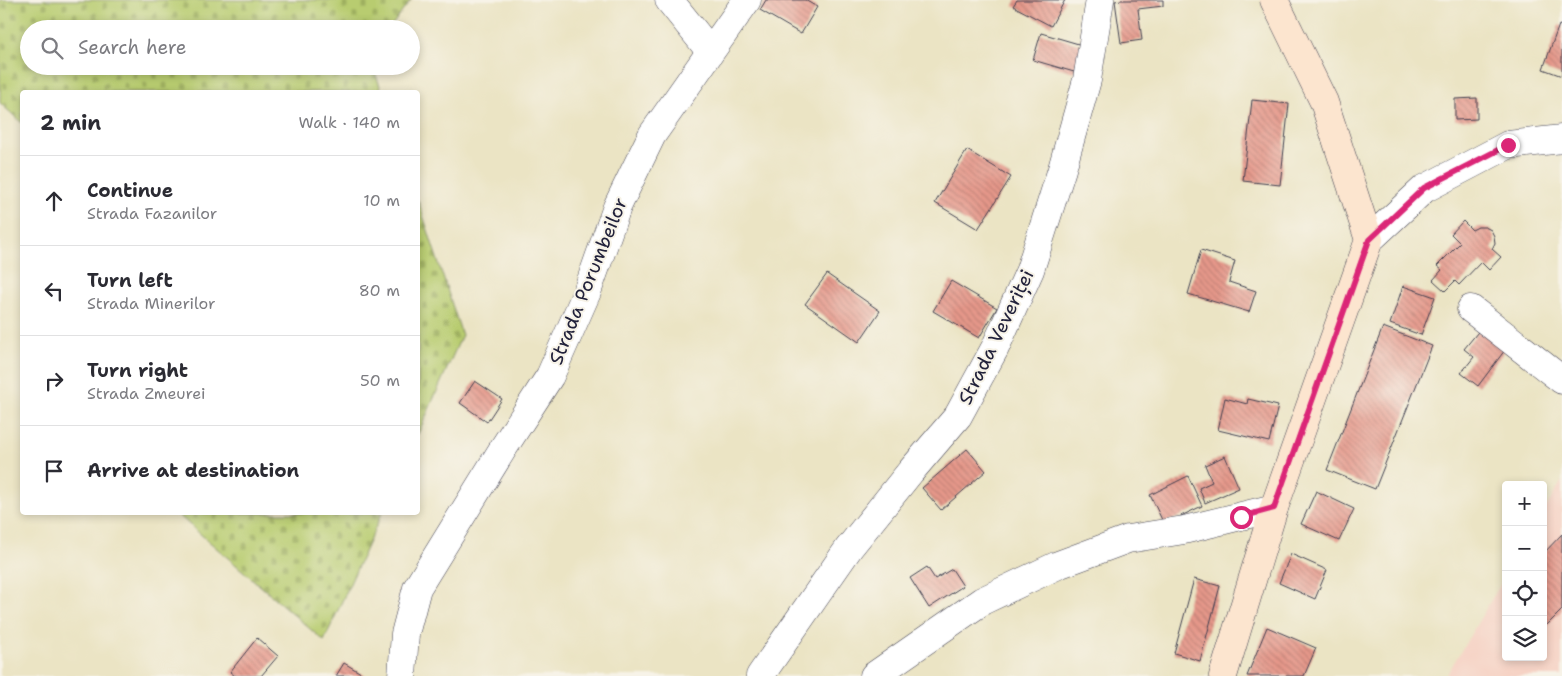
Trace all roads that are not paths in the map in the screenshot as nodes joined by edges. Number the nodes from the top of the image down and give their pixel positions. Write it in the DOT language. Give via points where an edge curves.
graph roads {
  1 [pos="670,0"];
  2 [pos="747,0"];
  3 [pos="1100,0"];
  4 [pos="1274,0"];
  5 [pos="710,50"];
  6 [pos="1562,139"];
  7 [pos="1369,240"];
  8 [pos="1471,309"];
  9 [pos="1562,380"];
  10 [pos="1274,508"];
  11 [pos="402,676"];
  12 [pos="760,676"];
  13 [pos="874,676"];
  14 [pos="1222,676"];
  1 -- 5 [label="street"];
  2 -- 5 [label="street, Strada Porumbeilor"];
  3 -- 12 [label="street, Strada Veveriței" via="1087,80 1062,169 1030,270 995,348 958,416 848,548"];
  4 -- 7 [label="main road" via="1324,102"];
  5 -- 11 [label="street, Strada Porumbeilor" via="652,135 617,207 587,292 550,376 418,588 406,634"];
  6 -- 7 [label="street" via="1508,145 1424,188"];
  7 -- 10 [label="main road"];
  8 -- 9 [label="street"];
  10 -- 13 [label="street" via="1184,530 1128,539 1058,565 982,601"];
  10 -- 14 [label="main road"];
}
